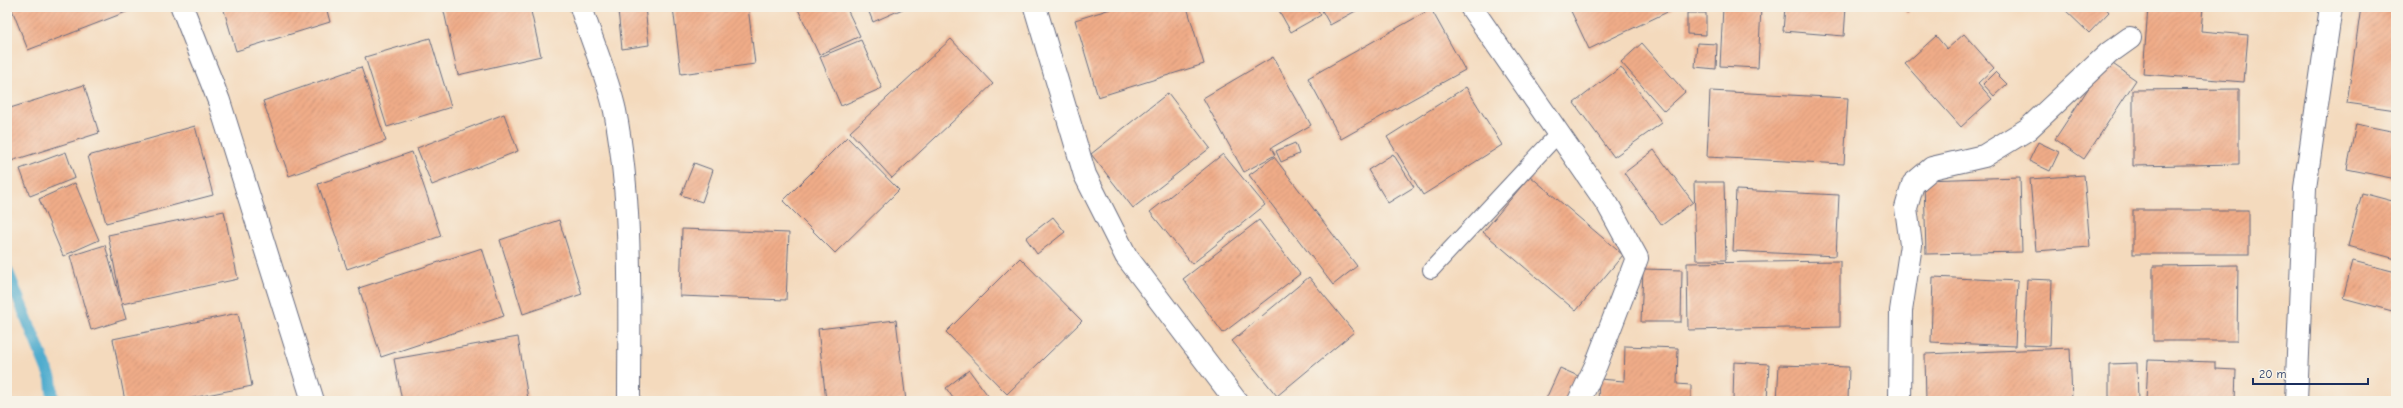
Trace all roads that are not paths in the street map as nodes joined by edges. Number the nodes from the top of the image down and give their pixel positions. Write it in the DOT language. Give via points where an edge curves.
graph roads {
  1 [pos="182,7"];
  2 [pos="581,7"];
  3 [pos="1035,7"];
  4 [pos="1471,7"];
  5 [pos="2331,7"];
  6 [pos="2130,38"];
  7 [pos="1559,133"];
  8 [pos="1431,270"];
  9 [pos="313,401"];
  10 [pos="629,401"];
  11 [pos="1236,401"];
  12 [pos="1579,401"];
  13 [pos="1900,401"];
  14 [pos="2296,401"];
  1 -- 9 [label="street" via="219,101"];
  2 -- 10 [label="street" via="614,109 624,167"];
  3 -- 11 [label="street" via="1086,175 1126,256"];
  4 -- 7 [label="street"];
  5 -- 14 [label="street" via="2305,188"];
  6 -- 13 [label="street" via="2109,53 2028,129 1984,156 1932,168 1913,184 1906,208 1911,245 1901,311"];
  7 -- 8 [label="lane"];
  7 -- 12 [label="street" via="1608,205 1637,258 1596,365"];
}
